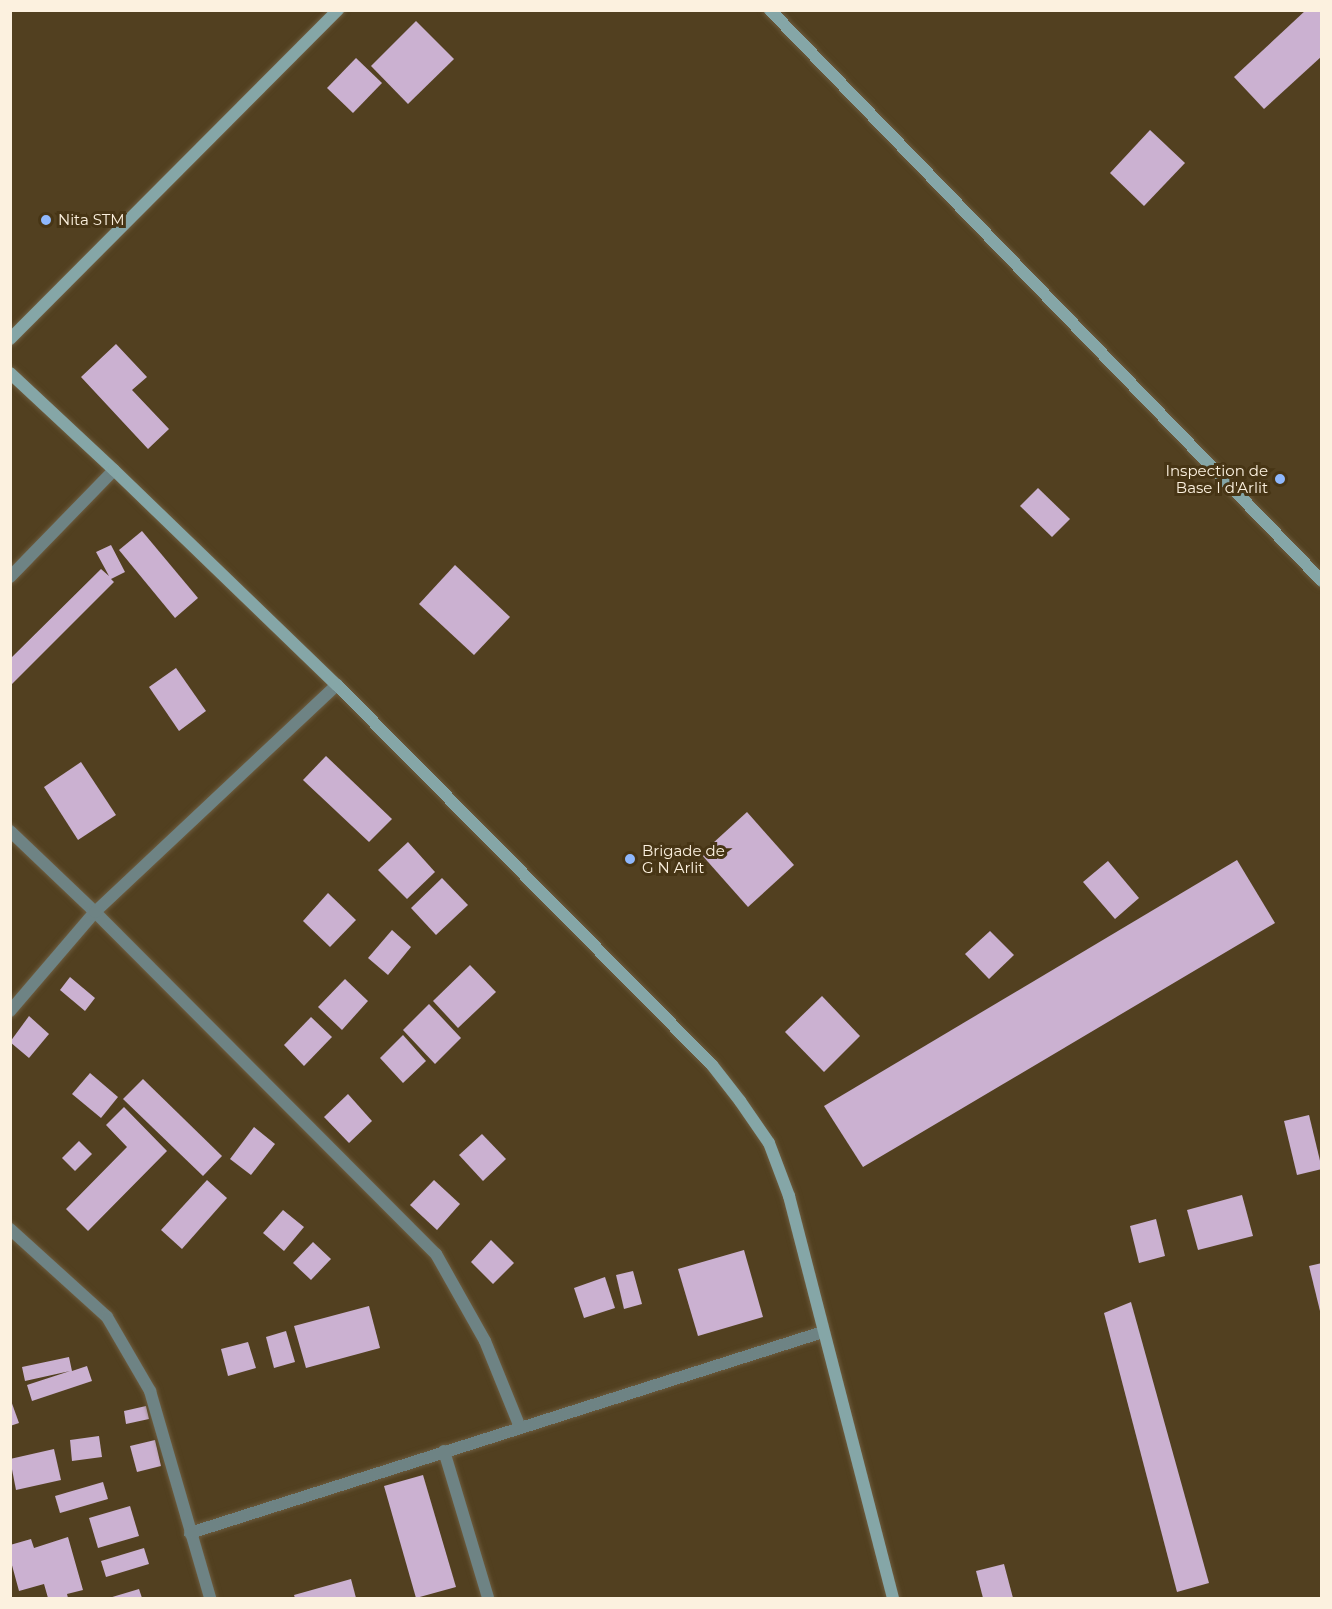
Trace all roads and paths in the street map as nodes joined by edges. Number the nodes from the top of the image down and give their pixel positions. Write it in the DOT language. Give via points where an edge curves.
graph roads {
  1 [pos="338,10"];
  2 [pos="770,10"];
  3 [pos="10,339"];
  4 [pos="10,374"];
  5 [pos="114,470"];
  6 [pos="10,577"];
  7 [pos="1322,581"];
  8 [pos="337,685"];
  9 [pos="10,831"];
  10 [pos="95,912"];
  11 [pos="10,1011"];
  12 [pos="10,1229"];
  13 [pos="823,1332"];
  14 [pos="520,1427"];
  15 [pos="444,1451"];
  16 [pos="190,1533"];
  17 [pos="210,1599"];
  18 [pos="488,1599"];
  19 [pos="893,1599"];
  1 -- 3 [label="street"];
  2 -- 7 [label="street"];
  4 -- 5 [label="street"];
  5 -- 6 [label="street"];
  5 -- 8 [label="street"];
  8 -- 10 [label="street"];
  8 -- 13 [label="street" via="712,1065 740,1101 769,1143 789,1196"];
  9 -- 10 [label="street"];
  10 -- 11 [label="street"];
  10 -- 14 [label="street" via="436,1254 485,1341"];
  12 -- 16 [label="street" via="107,1317 150,1390"];
  13 -- 14 [label="street"];
  13 -- 19 [label="street"];
  14 -- 15 [label="street"];
  15 -- 16 [label="street"];
  15 -- 18 [label="street"];
  16 -- 17 [label="street"];
}
